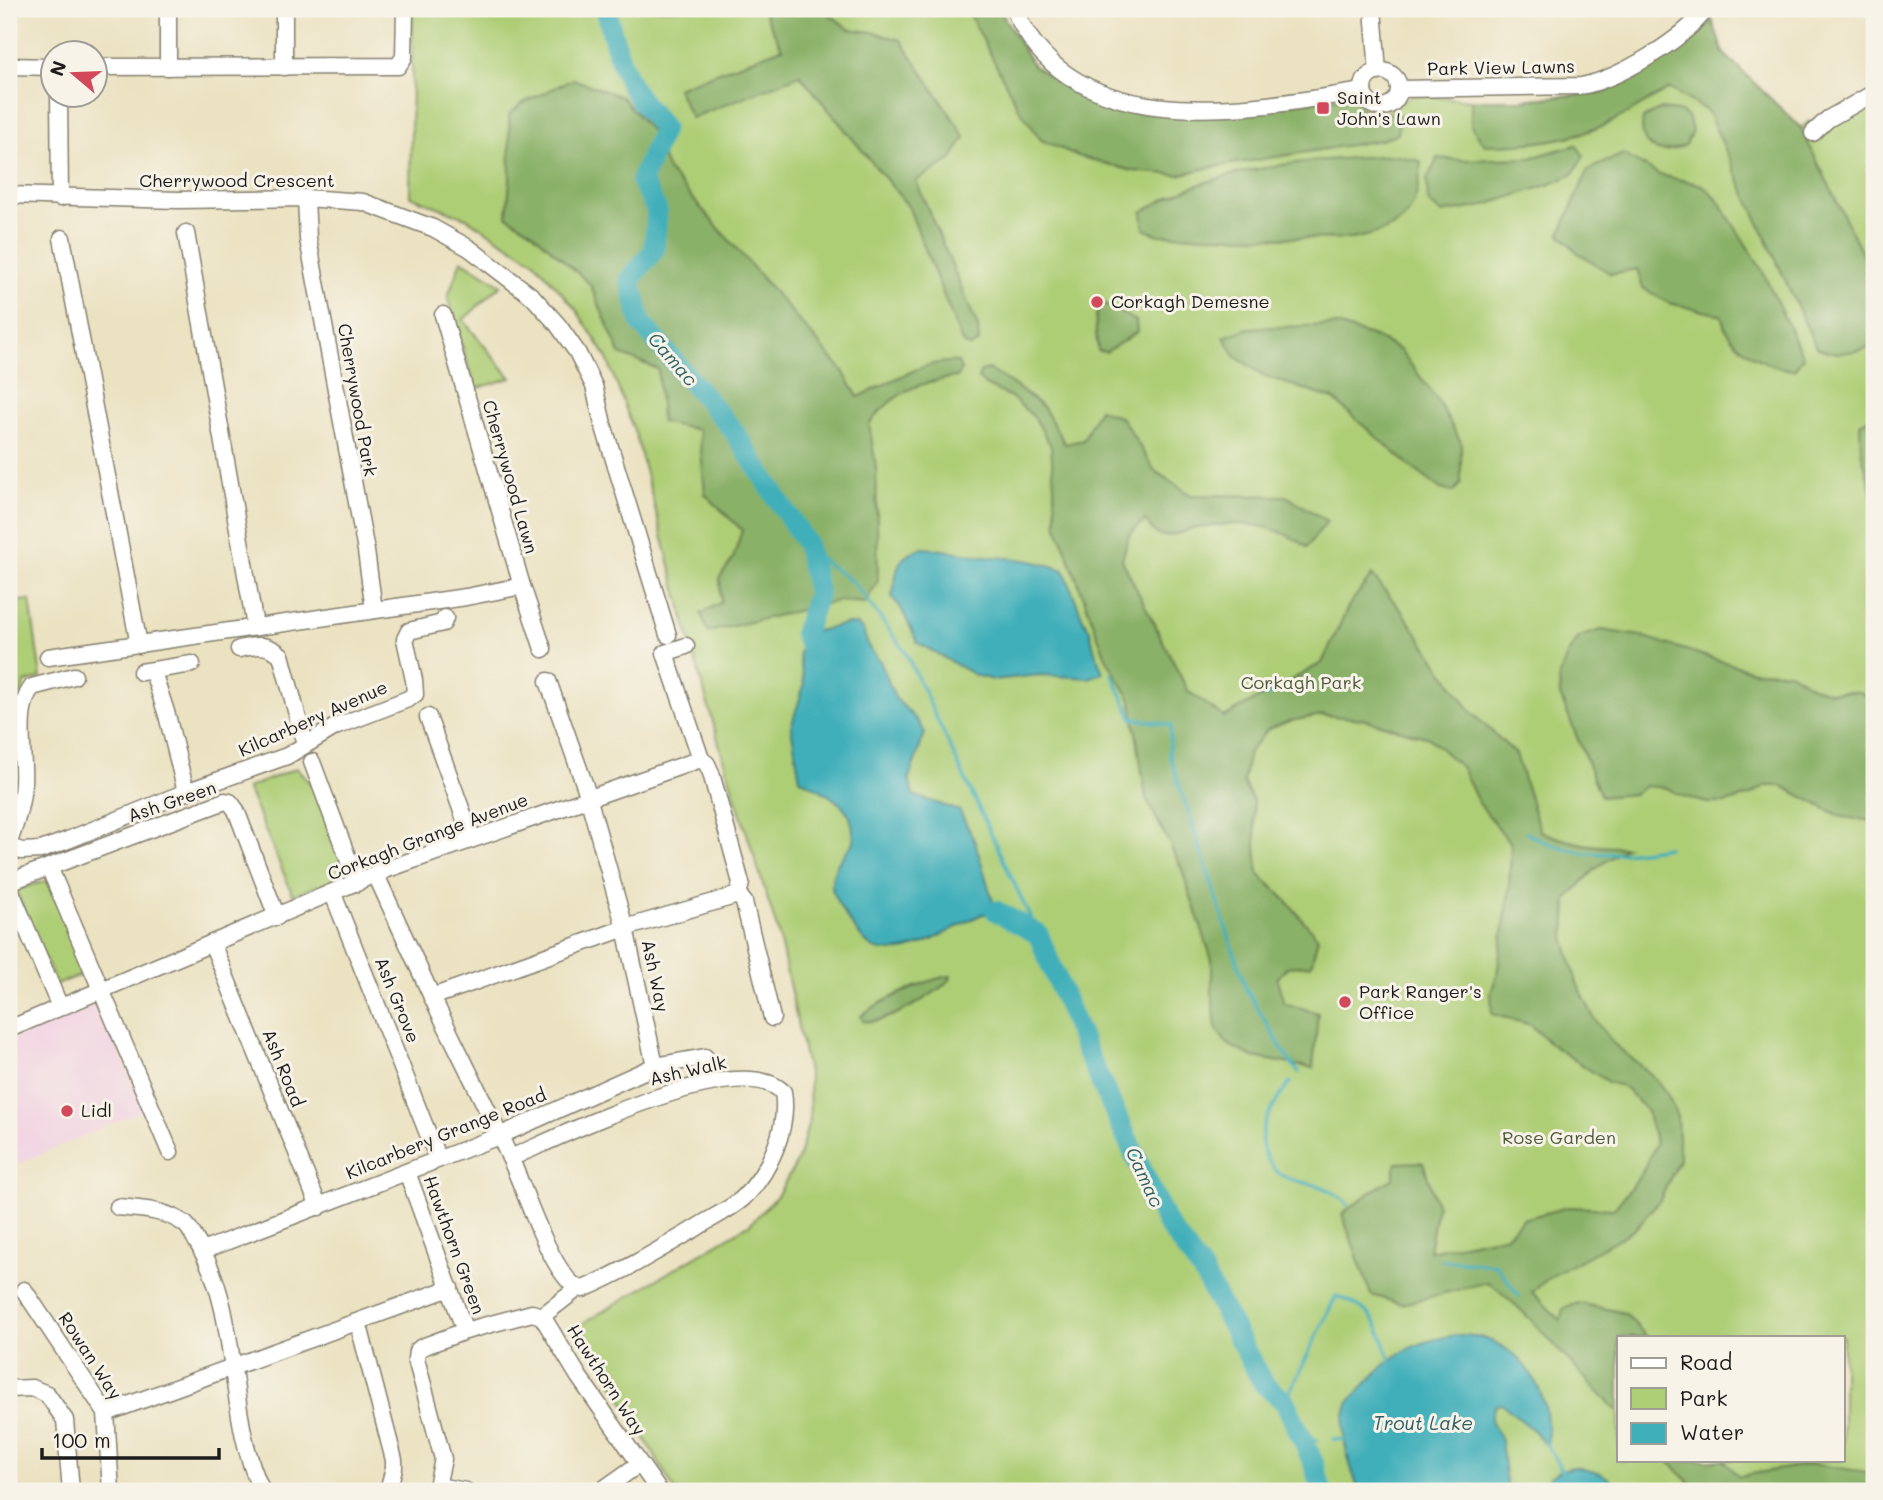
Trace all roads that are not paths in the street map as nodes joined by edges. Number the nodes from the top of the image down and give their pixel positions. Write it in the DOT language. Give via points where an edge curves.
graph roads {
  1 [pos="168,9"];
  2 [pos="284,9"];
  3 [pos="405,9"];
  4 [pos="1014,9"];
  5 [pos="1373,9"];
  6 [pos="1706,9"];
  7 [pos="9,66"];
  8 [pos="38,67"];
  9 [pos="108,67"];
  10 [pos="168,67"];
  11 [pos="284,67"];
  12 [pos="1378,72"];
  13 [pos="1399,89"];
  14 [pos="1363,91"];
  15 [pos="1874,93"];
  16 [pos="59,108"];
  17 [pos="1813,133"];
  18 [pos="9,195"];
  19 [pos="61,198"];
  20 [pos="306,198"];
  21 [pos="186,233"];
  22 [pos="62,238"];
  23 [pos="443,315"];
  24 [pos="522,586"];
  25 [pos="374,610"];
  26 [pos="445,618"];
  27 [pos="254,626"];
  28 [pos="667,635"];
  29 [pos="139,645"];
  30 [pos="686,646"];
  31 [pos="239,649"];
  32 [pos="543,649"];
  33 [pos="48,657"];
  34 [pos="192,664"];
  35 [pos="74,676"];
  36 [pos="548,681"];
  37 [pos="429,717"];
  38 [pos="305,744"];
  39 [pos="701,759"];
  40 [pos="312,762"];
  41 [pos="186,792"];
  42 [pos="587,797"];
  43 [pos="472,839"];
  44 [pos="9,842"];
  45 [pos="9,847"];
  46 [pos="49,867"];
  47 [pos="376,875"];
  48 [pos="357,883"];
  49 [pos="9,885"];
  50 [pos="332,894"];
  51 [pos="738,895"];
  52 [pos="277,917"];
  53 [pos="625,928"];
  54 [pos="212,943"];
  55 [pos="101,989"];
  56 [pos="432,997"];
  57 [pos="60,1007"];
  58 [pos="772,1018"];
  59 [pos="9,1029"];
  60 [pos="705,1057"];
  61 [pos="654,1066"];
  62 [pos="499,1136"];
  63 [pos="170,1152"];
  64 [pos="510,1158"];
  65 [pos="438,1159"];
  66 [pos="407,1172"];
  67 [pos="319,1206"];
  68 [pos="118,1207"];
  69 [pos="202,1251"];
  70 [pos="576,1287"];
  71 [pos="450,1289"];
  72 [pos="24,1290"];
  73 [pos="541,1316"];
  74 [pos="358,1322"];
  75 [pos="465,1331"];
  76 [pos="232,1369"];
  77 [pos="9,1390"];
  78 [pos="106,1413"];
  79 [pos="639,1464"];
  80 [pos="437,1489"];
  81 [pos="71,1491"];
  82 [pos="111,1491"];
  83 [pos="262,1491"];
  84 [pos="388,1491"];
  85 [pos="466,1491"];
  86 [pos="601,1491"];
  87 [pos="659,1491"];
  1 -- 10 [label="street"];
  2 -- 11 [label="street"];
  3 -- 11 [label="street" via="404,57 398,66"];
  4 -- 14 [label="street" via="1051,62 1085,86 1123,102 1149,107 1230,107"];
  5 -- 12 [label="street"];
  6 -- 13 [label="street, Park View Lawns" via="1686,31 1597,83"];
  7 -- 8 [label="street"];
  9 -- 10 [label="street"];
  10 -- 11 [label="street"];
  12 -- 13 [label="street" via="1390,74"];
  12 -- 14 [label="street" via="1365,81"];
  13 -- 14 [label="street" via="1395,100 1385,107 1373,106"];
  15 -- 17 [label="street"];
  16 -- 19 [label="street"];
  18 -- 19 [label="street, Cherrywood Crescent"];
  19 -- 20 [label="street, Cherrywood Crescent"];
  20 -- 25 [label="street, Cherrywood Park" via="308,239"];
  20 -- 28 [label="street, Cherrywood Crescent" via="363,202 433,228 508,276 558,325 594,386"];
  21 -- 27 [label="street"];
  22 -- 29 [label="street"];
  23 -- 24 [label="street, Cherrywood Lawn"];
  24 -- 25 [label="street"];
  24 -- 32 [label="street, Cherrywood Lawn"];
  25 -- 27 [label="street"];
  26 -- 38 [label="street, Kilcarbery Avenue" via="443,623 409,631 405,639 415,694"];
  27 -- 29 [label="street"];
  29 -- 33 [label="street"];
  30 -- 39 [label="street" via="665,653"];
  31 -- 38 [label="street" via="272,647 281,655"];
  34 -- 41 [label="street" via="147,672 167,715"];
  35 -- 44 [label="street" via="32,687 22,704 23,782"];
  36 -- 42 [label="street"];
  37 -- 43 [label="street"];
  38 -- 41 [label="street, Kilcarbery Avenue" via="287,756"];
  39 -- 42 [label="street, Corkagh Grange Avenue"];
  39 -- 51 [label="street" via="711,773 741,883"];
  40 -- 48 [label="street"];
  41 -- 45 [label="street, Kilcarbery Avenue" via="41,849"];
  42 -- 43 [label="street, Corkagh Grange Avenue"];
  42 -- 53 [label="street"];
  43 -- 47 [label="street, Corkagh Grange Avenue"];
  46 -- 49 [label="street, Ash Green"];
  46 -- 52 [label="street, Ash Green" via="230,802"];
  46 -- 55 [label="street"];
  47 -- 48 [label="street, Corkagh Grange Avenue"];
  47 -- 56 [label="street"];
  48 -- 50 [label="street, Corkagh Grange Avenue"];
  49 -- 57 [label="street"];
  50 -- 52 [label="street, Corkagh Grange Avenue"];
  50 -- 65 [label="street, Ash Grove"];
  51 -- 53 [label="street, Ash Way"];
  51 -- 58 [label="street" via="744,902"];
  52 -- 54 [label="street, Corkagh Grange Avenue"];
  53 -- 56 [label="street"];
  53 -- 61 [label="street, Ash Way"];
  54 -- 55 [label="street, Corkagh Grange Avenue"];
  54 -- 67 [label="street, Ash Road"];
  55 -- 57 [label="street, Corkagh Grange Avenue"];
  55 -- 63 [label="street"];
  56 -- 62 [label="street"];
  57 -- 59 [label="street, Corkagh Grange Avenue"];
  60 -- 61 [label="street, Kilcarbery Grange Road"];
  61 -- 62 [label="street, Kilcarbery Grange Road"];
  62 -- 64 [label="street"];
  62 -- 65 [label="street, Kilcarbery Grange Road"];
  64 -- 70 [label="street" via="555,1262"];
  64 -- 70 [label="street, Ash Walk" via="654,1098 718,1080 750,1080 783,1091 785,1102 772,1154 741,1199 631,1268 583,1290"];
  65 -- 66 [label="street, Kilcarbery Grange Road"];
  66 -- 67 [label="street, Kilcarbery Grange Road"];
  66 -- 71 [label="street, Hawthorn Green"];
  67 -- 69 [label="street, Kilcarbery Grange Road"];
  68 -- 69 [label="street" via="151,1209 186,1225"];
  69 -- 76 [label="street" via="219,1291"];
  70 -- 73 [label="street"];
  71 -- 74 [label="street"];
  71 -- 75 [label="street, Hawthorn Green"];
  72 -- 78 [label="street, Rowan Way"];
  73 -- 75 [label="street, Hawthorn Green" via="532,1313"];
  73 -- 79 [label="street, Hawthorn Way"];
  74 -- 76 [label="street"];
  74 -- 84 [label="street" via="394,1460"];
  75 -- 80 [label="street, Hawthorn Green" via="417,1352 443,1459"];
  76 -- 78 [label="street"];
  76 -- 83 [label="street" via="246,1445"];
  77 -- 81 [label="street" via="32,1388 47,1394 65,1420"];
  78 -- 82 [label="street, Rowan Way"];
  79 -- 86 [label="street, Hawthorn Way"];
  79 -- 87 [label="street, Hawthorn Way"];
  80 -- 85 [label="street"];
}
